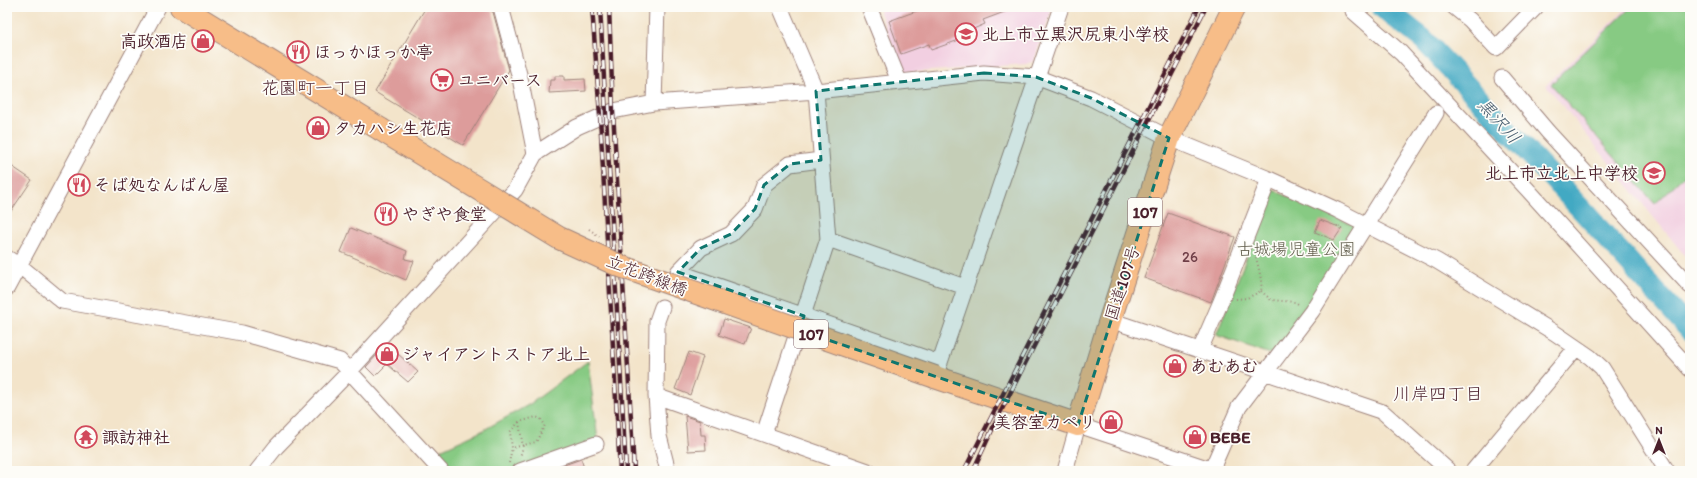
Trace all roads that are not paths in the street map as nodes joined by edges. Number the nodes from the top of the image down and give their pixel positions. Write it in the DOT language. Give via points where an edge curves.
graph roads {
  1 [pos="158,7"];
  2 [pos="181,7"];
  3 [pos="501,7"];
  4 [pos="657,7"];
  5 [pos="780,7"];
  6 [pos="870,7"];
  7 [pos="1061,7"];
  8 [pos="1234,7"];
  9 [pos="1454,7"];
  10 [pos="1536,7"];
  11 [pos="1353,11"];
  12 [pos="1036,77"];
  13 [pos="1502,78"];
  14 [pos="898,82"];
  15 [pos="816,91"];
  16 [pos="654,103"];
  17 [pos="1436,113"];
  18 [pos="1169,138"];
  19 [pos="535,154"];
  20 [pos="821,160"];
  21 [pos="1269,178"];
  22 [pos="1367,226"];
  23 [pos="828,239"];
  24 [pos="13,262"];
  25 [pos="1690,286"];
  26 [pos="965,287"];
  27 [pos="7,288"];
  28 [pos="662,307"];
  29 [pos="804,316"];
  30 [pos="1110,320"];
  31 [pos="1576,348"];
  32 [pos="1200,350"];
  33 [pos="1690,369"];
  34 [pos="937,370"];
  35 [pos="349,372"];
  36 [pos="1266,373"];
  37 [pos="656,396"];
  38 [pos="1078,425"];
  39 [pos="764,434"];
  40 [pos="596,444"];
  41 [pos="839,466"];
  42 [pos="513,469"];
  43 [pos="1212,470"];
  44 [pos="257,471"];
  45 [pos="441,471"];
  46 [pos="668,471"];
  47 [pos="868,471"];
  48 [pos="1065,471"];
  49 [pos="1449,471"];
  50 [pos="1473,471"];
  51 [pos="1667,471"];
  1 -- 24 [label="street"];
  2 -- 34 [label="highway, 立花跨線橋 / 107, bridge" via="559,238 620,266"];
  3 -- 19 [label="street" via="520,78"];
  4 -- 16 [label="street"];
  5 -- 15 [label="street"];
  6 -- 14 [label="street"];
  7 -- 12 [label="street"];
  8 -- 18 [label="highway, 国道107号 / 107"];
  9 -- 10 [label="street" via="1496,48"];
  11 -- 33 [label="street" via="1406,58"];
  12 -- 14 [label="street" via="984,73"];
  12 -- 18 [label="street" via="1091,98"];
  12 -- 26 [label="street"];
  13 -- 25 [label="street" via="1548,132"];
  14 -- 15 [label="street"];
  15 -- 16 [label="street"];
  15 -- 20 [label="street"];
  16 -- 19 [label="street" via="600,116 559,137"];
  17 -- 22 [label="street"];
  18 -- 21 [label="street"];
  18 -- 30 [label="highway, 国道107号 / 107"];
  19 -- 35 [label="street" via="515,190"];
  20 -- 23 [label="street"];
  20 -- 29 [label="street" via="790,164 764,185 755,209 731,234 701,248 678,272"];
  21 -- 22 [label="street"];
  21 -- 32 [label="street"];
  22 -- 31 [label="street" via="1437,261"];
  22 -- 36 [label="street" via="1312,311"];
  23 -- 26 [label="street"];
  23 -- 29 [label="street"];
  24 -- 27 [label="street"];
  24 -- 35 [label="street" via="62,301 242,333 340,361"];
  26 -- 34 [label="street"];
  28 -- 37 [label="street" via="657,320"];
  29 -- 34 [label="street"];
  29 -- 39 [label="street"];
  30 -- 32 [label="street"];
  30 -- 38 [label="highway, 国道107号 / 107"];
  31 -- 50 [label="street"];
  31 -- 51 [label="street" via="1602,368"];
  32 -- 36 [label="street"];
  34 -- 38 [label="highway, 107"];
  35 -- 44 [label="street" via="276,447"];
  35 -- 45 [label="street"];
  36 -- 43 [label="street" via="1239,407"];
  36 -- 49 [label="street" via="1383,412"];
  37 -- 39 [label="street"];
  37 -- 46 [label="street" via="659,436"];
  38 -- 43 [label="street"];
  38 -- 48 [label="street"];
  39 -- 41 [label="street"];
  40 -- 42 [label="street"];
  41 -- 47 [label="street"];
}
